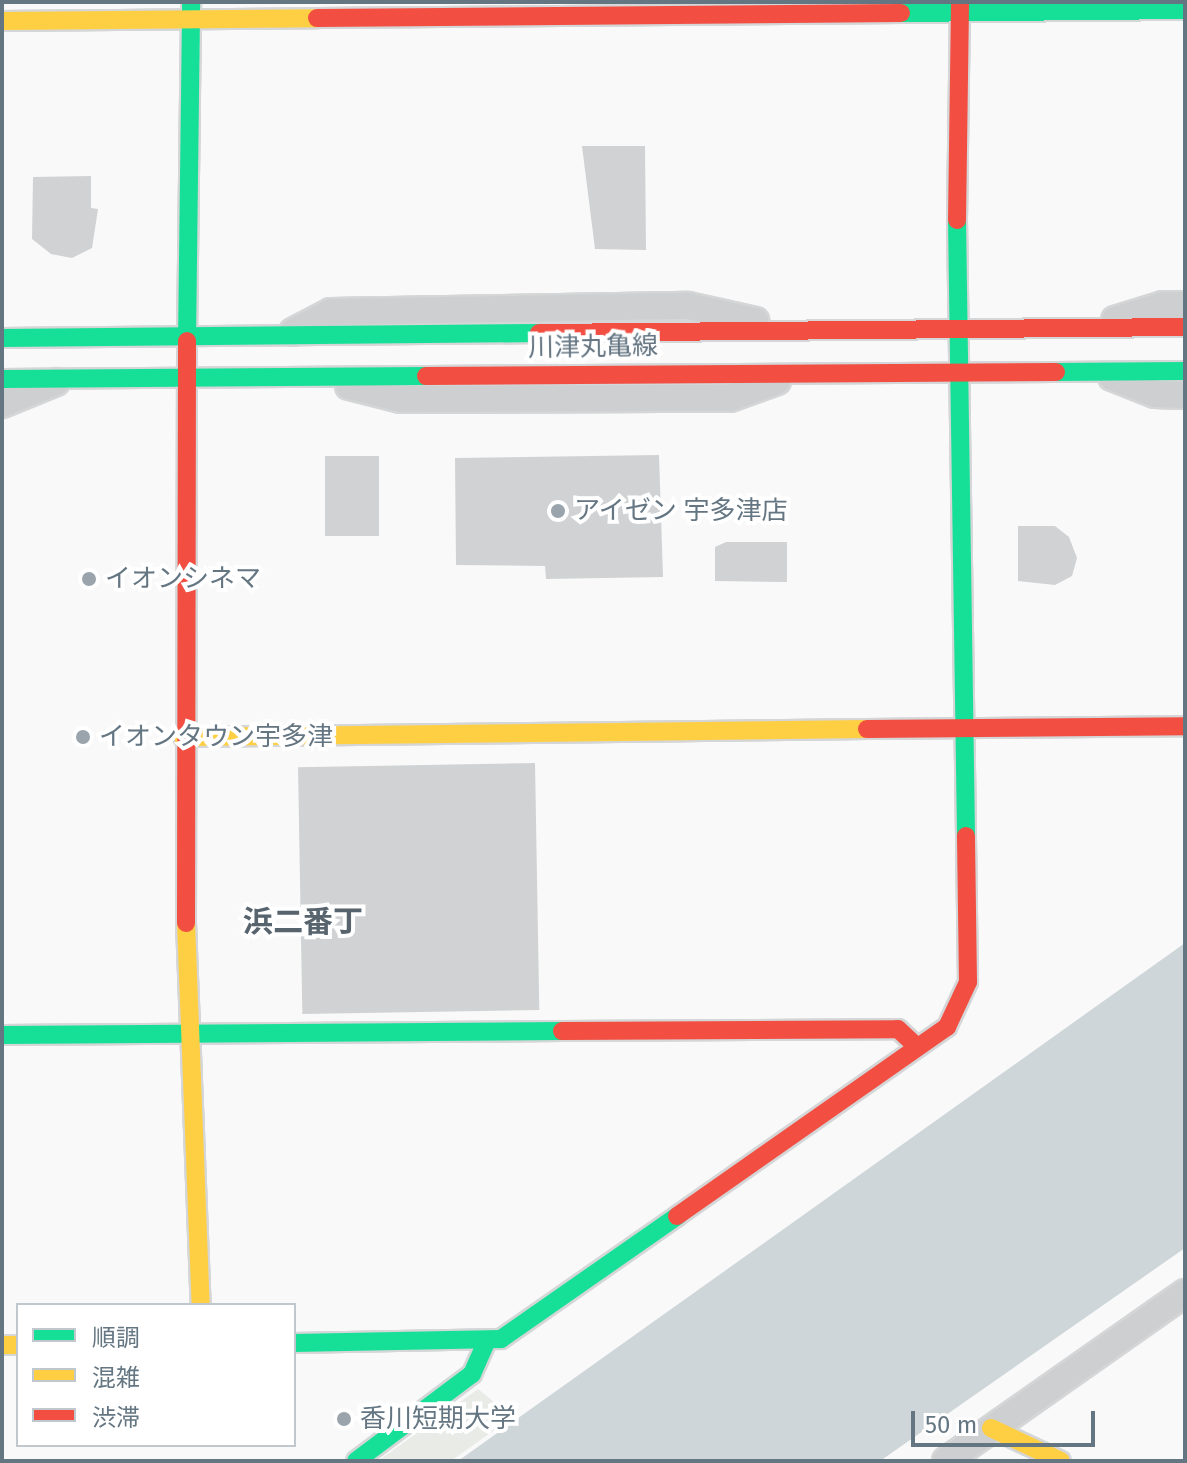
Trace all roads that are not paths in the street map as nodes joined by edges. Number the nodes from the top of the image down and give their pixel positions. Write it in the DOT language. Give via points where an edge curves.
graph roads {
  1 [pos="960,6"];
  2 [pos="1185,10"];
  3 [pos="191,11"];
  4 [pos="2,21"];
  5 [pos="1185,305"];
  6 [pos="2,326"];
  7 [pos="1185,327"];
  8 [pos="1089,328"];
  9 [pos="958,329"];
  10 [pos="802,331"];
  11 [pos="290,334"];
  12 [pos="189,336"];
  13 [pos="2,338"];
  14 [pos="36,338"];
  15 [pos="959,369"];
  16 [pos="807,370"];
  17 [pos="1096,370"];
  18 [pos="1185,371"];
  19 [pos="313,377"];
  20 [pos="63,378"];
  21 [pos="2,379"];
  22 [pos="187,379"];
  23 [pos="1185,395"];
  24 [pos="2,404"];
  25 [pos="1185,726"];
  26 [pos="961,727"];
  27 [pos="183,737"];
  28 [pos="187,1034"];
  29 [pos="2,1035"];
  30 [pos="917,1047"];
  31 [pos="1185,1293"];
  32 [pos="201,1303"];
  33 [pos="487,1341"];
  34 [pos="296,1343"];
  35 [pos="991,1428"];
  36 [pos="356,1461"];
  37 [pos="946,1461"];
  38 [pos="1061,1461"];
  1 -- 2 [label="street"];
  1 -- 3 [label="street"];
  1 -- 9 [label="street"];
  3 -- 4 [label="street"];
  3 -- 12 [label="street"];
  5 -- 8 [label="street" via="1163,305"];
  6 -- 14 [label="street"];
  7 -- 8 [label="street"];
  8 -- 9 [label="street"];
  9 -- 10 [label="street"];
  9 -- 15 [label="street"];
  10 -- 11 [label="street" via="688,306 331,312"];
  11 -- 12 [label="street"];
  12 -- 14 [label="street"];
  12 -- 22 [label="street"];
  13 -- 14 [label="street"];
  15 -- 16 [label="street"];
  15 -- 17 [label="street"];
  15 -- 26 [label="street"];
  16 -- 19 [label="street" via="730,398 401,399"];
  17 -- 18 [label="street"];
  17 -- 23 [label="street" via="1155,394"];
  19 -- 22 [label="street"];
  20 -- 21 [label="street"];
  20 -- 22 [label="street"];
  20 -- 24 [label="street"];
  22 -- 27 [label="street"];
  25 -- 26 [label="street"];
  26 -- 27 [label="street"];
  26 -- 30 [label="street" via="968,982 947,1027"];
  27 -- 28 [label="street"];
  28 -- 29 [label="street"];
  28 -- 30 [label="street" via="898,1029"];
  28 -- 32 [label="street"];
  30 -- 33 [label="street" via="513,1333"];
  31 -- 35 [label="street"];
  33 -- 34 [label="street"];
  33 -- 36 [label="street" via="472,1374"];
  35 -- 37 [label="street"];
  35 -- 38 [label="street"];
}
